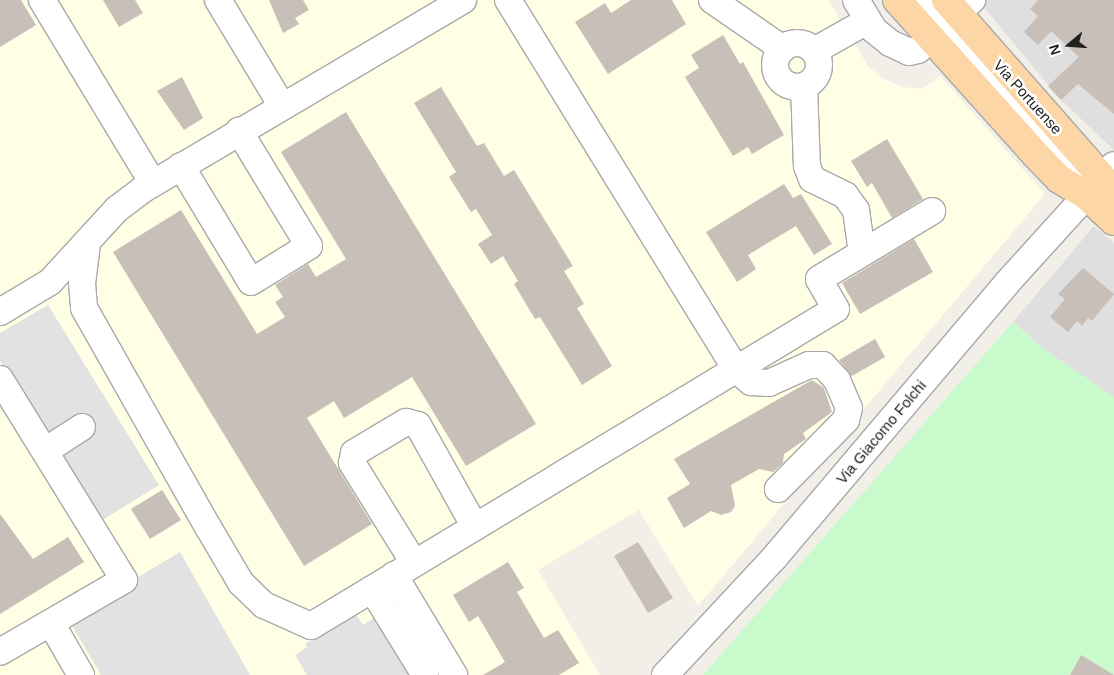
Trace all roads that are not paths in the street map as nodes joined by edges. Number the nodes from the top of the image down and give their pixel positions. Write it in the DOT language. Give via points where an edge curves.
graph roads {
  1 [pos="42,0"];
  2 [pos="218,0"];
  3 [pos="463,0"];
  4 [pos="508,0"];
  5 [pos="712,0"];
  6 [pos="897,0"];
  7 [pos="918,0"];
  8 [pos="862,10"];
  9 [pos="950,16"];
  10 [pos="783,49"];
  11 [pos="814,51"];
  12 [pos="804,86"];
  13 [pos="282,106"];
  14 [pos="239,131"];
  15 [pos="180,166"];
  16 [pos="153,183"];
  17 [pos="1102,183"];
  18 [pos="932,211"];
  19 [pos="1114,221"];
  20 [pos="87,244"];
  21 [pos="862,253"];
  22 [pos="0,312"];
  23 [pos="736,368"];
  24 [pos="0,379"];
  25 [pos="82,427"];
  26 [pos="45,451"];
  27 [pos="778,488"];
  28 [pos="475,527"];
  29 [pos="404,569"];
  30 [pos="372,589"];
  31 [pos="51,623"];
  32 [pos="0,652"];
  33 [pos="82,675"];
  34 [pos="425,675"];
  35 [pos="454,675"];
  36 [pos="664,675"];
  1 -- 16 [label="street"];
  2 -- 13 [label="street"];
  3 -- 13 [label="street"];
  4 -- 23 [label="street"];
  5 -- 10 [label="street"];
  6 -- 9 [label="main road, Via Portuense"];
  7 -- 9 [label="street, Via Portuense"];
  8 -- 9 [label="street" via="903,51 918,50"];
  8 -- 11 [label="street"];
  9 -- 17 [label="main road, Via Portuense"];
  10 -- 11 [label="street" via="796,44"];
  10 -- 12 [label="street" via="776,61 778,76 789,85"];
  11 -- 12 [label="street" via="818,71"];
  12 -- 21 [label="street" via="807,166 812,179 845,195 856,210"];
  13 -- 14 [label="street"];
  14 -- 15 [label="street"];
  14 -- 15 [label="street" via="308,246 251,282"];
  15 -- 16 [label="street"];
  16 -- 20 [label="street" via="117,209"];
  17 -- 19 [label="main road, Via Portuense"];
  17 -- 36 [label="street, Via Giacomo Folchi" via="774,558"];
  18 -- 21 [label="street"];
  20 -- 22 [label="street" via="50,282"];
  20 -- 30 [label="street" via="82,284 84,308 241,583 264,605 311,626"];
  21 -- 23 [label="street" via="819,279 836,309"];
  23 -- 27 [label="street" via="751,382 769,383 809,365 823,365 837,380 846,398 849,408 846,420"];
  23 -- 28 [label="street"];
  24 -- 26 [label="street"];
  25 -- 26 [label="street"];
  26 -- 31 [label="street" via="124,580"];
  28 -- 29 [label="street"];
  28 -- 29 [label="street" via="418,425 406,422 354,453 352,463"];
  29 -- 30 [label="street"];
  29 -- 35 [label="street"];
  30 -- 34 [label="street"];
  31 -- 32 [label="street"];
  31 -- 33 [label="street"];
}
